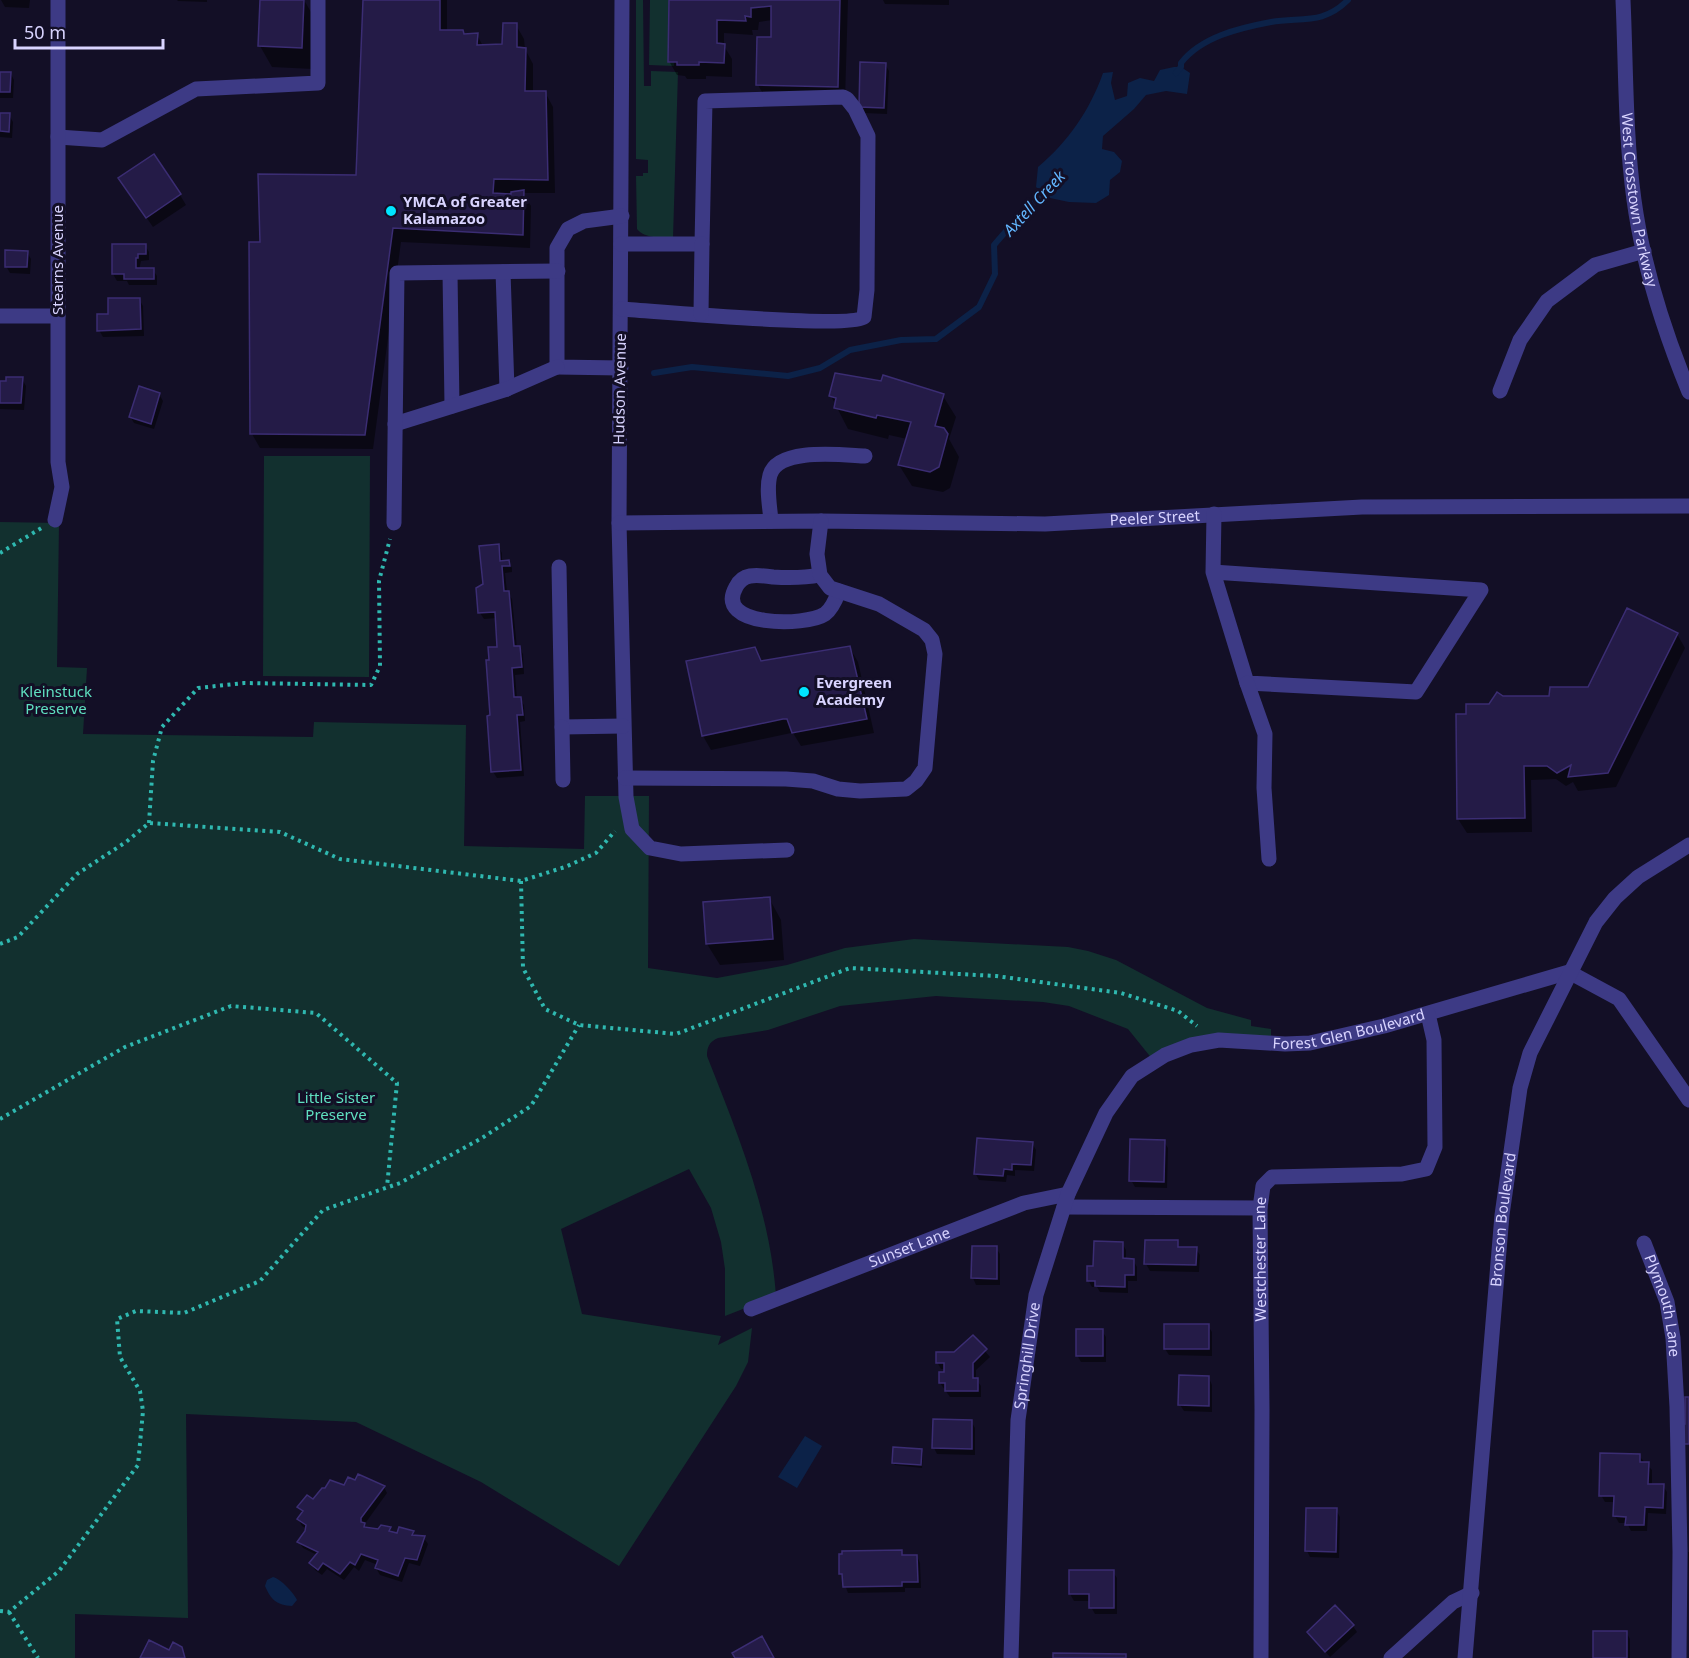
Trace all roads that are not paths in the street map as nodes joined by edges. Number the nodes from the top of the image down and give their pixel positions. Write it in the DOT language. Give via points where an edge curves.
graph roads {
  1 [pos="58,0"];
  2 [pos="318,0"];
  3 [pos="622,0"];
  4 [pos="1623,0"];
  5 [pos="58,137"];
  6 [pos="622,216"];
  7 [pos="621,244"];
  8 [pos="702,244"];
  9 [pos="1644,251"];
  10 [pos="503,272"];
  11 [pos="558,272"];
  12 [pos="450,273"];
  13 [pos="621,309"];
  14 [pos="701,314"];
  15 [pos="0,316"];
  16 [pos="58,316"];
  17 [pos="557,367"];
  18 [pos="621,368"];
  19 [pos="507,389"];
  20 [pos="1500,391"];
  21 [pos="1689,392"];
  22 [pos="452,406"];
  23 [pos="395,424"];
  24 [pos="865,456"];
  25 [pos="1689,506"];
  26 [pos="1214,514"];
  27 [pos="55,520"];
  28 [pos="771,521"];
  29 [pos="821,521"];
  30 [pos="394,523"];
  31 [pos="619,523"];
  32 [pos="559,567"];
  33 [pos="1213,572"];
  34 [pos="820,575"];
  35 [pos="839,591"];
  36 [pos="1247,683"];
  37 [pos="623,726"];
  38 [pos="562,727"];
  39 [pos="624,778"];
  40 [pos="563,780"];
  41 [pos="1689,845"];
  42 [pos="787,850"];
  43 [pos="1269,859"];
  44 [pos="1569,972"];
  45 [pos="1428,1014"];
  46 [pos="1132,1076"];
  47 [pos="1689,1100"];
  48 [pos="1066,1200"];
  49 [pos="1260,1208"];
  50 [pos="1644,1243"];
  51 [pos="751,1309"];
  52 [pos="1472,1593"];
  53 [pos="1011,1658"];
  54 [pos="1261,1658"];
  55 [pos="1391,1658"];
  56 [pos="1465,1658"];
  57 [pos="1679,1658"];
  1 -- 5 [label="street, Stearns Avenue"];
  2 -- 5 [label="street" via="318,83 196,89 102,140"];
  3 -- 6 [label="street, Hudson Avenue"];
  4 -- 9 [label="street, West Crosstown Parkway" via="1629,147"];
  5 -- 16 [label="street, Stearns Avenue"];
  6 -- 7 [label="street, Hudson Avenue"];
  6 -- 11 [label="street" via="584,221 568,229 557,248"];
  7 -- 8 [label="street"];
  7 -- 13 [label="street, Hudson Avenue"];
  8 -- 14 [label="street"];
  8 -- 14 [label="street" via="705,101 847,99 868,136 864,316 844,321"];
  9 -- 20 [label="street" via="1595,264 1547,301 1520,340"];
  9 -- 21 [label="street, West Crosstown Parkway" via="1673,354"];
  10 -- 11 [label="street"];
  10 -- 12 [label="street"];
  10 -- 19 [label="street"];
  11 -- 17 [label="street"];
  12 -- 22 [label="street"];
  12 -- 23 [label="street" via="397,273"];
  13 -- 14 [label="street"];
  13 -- 18 [label="street, Hudson Avenue"];
  15 -- 16 [label="street"];
  16 -- 27 [label="street, Stearns Avenue" via="58,462 62,488"];
  17 -- 18 [label="street"];
  17 -- 19 [label="street"];
  18 -- 31 [label="street, Hudson Avenue"];
  19 -- 22 [label="street"];
  22 -- 23 [label="street"];
  23 -- 30 [label="street"];
  24 -- 28 [label="street" via="797,456 779,461 770,474"];
  25 -- 26 [label="street, Peeler Street" via="1362,507"];
  26 -- 29 [label="street, Peeler Street" via="1045,524"];
  26 -- 33 [label="street"];
  28 -- 29 [label="street, Peeler Street"];
  28 -- 31 [label="street, Peeler Street"];
  29 -- 34 [label="street" via="817,554"];
  31 -- 37 [label="street, Hudson Avenue"];
  32 -- 38 [label="street"];
  33 -- 36 [label="street"];
  33 -- 36 [label="street" via="1481,590 1416,692"];
  34 -- 35 [label="street" via="830,588"];
  34 -- 35 [label="street" via="751,576 741,580 732,600 738,610 758,620 812,620 826,614"];
  35 -- 39 [label="street" via="879,604 924,630 932,640 935,654 925,768 916,781 906,789 860,791 786,779"];
  36 -- 43 [label="street" via="1265,734 1263,788"];
  37 -- 38 [label="street"];
  37 -- 39 [label="street, Hudson Avenue"];
  38 -- 40 [label="street"];
  39 -- 42 [label="street, Hudson Avenue" via="632,829 650,848 681,854"];
  41 -- 44 [label="street, Bronson Boulevard" via="1638,877 1615,898 1596,922"];
  44 -- 45 [label="street, Forest Glen Boulevard"];
  44 -- 47 [label="street" via="1619,999"];
  44 -- 52 [label="street, Bronson Boulevard" via="1530,1053 1520,1088 1502,1215"];
  45 -- 46 [label="street, Forest Glen Boulevard" via="1310,1043 1215,1041 1191,1045 1165,1055"];
  45 -- 49 [label="street, Westchester Lane" via="1434,1040 1435,1147 1426,1169 1402,1174 1272,1177 1263,1186"];
  46 -- 48 [label="street, Springhill Drive" via="1106,1113"];
  48 -- 49 [label="street, Sunset Lane"];
  48 -- 51 [label="street, Sunset Lane" via="1024,1203"];
  48 -- 53 [label="street, Springhill Drive" via="1036,1295 1018,1420"];
  49 -- 54 [label="street, Westchester Lane"];
  50 -- 57 [label="street, Plymouth Lane" via="1667,1302 1673,1338 1680,1541"];
  52 -- 55 [label="street" via="1453,1602"];
  52 -- 56 [label="street, Bronson Boulevard"];
}
